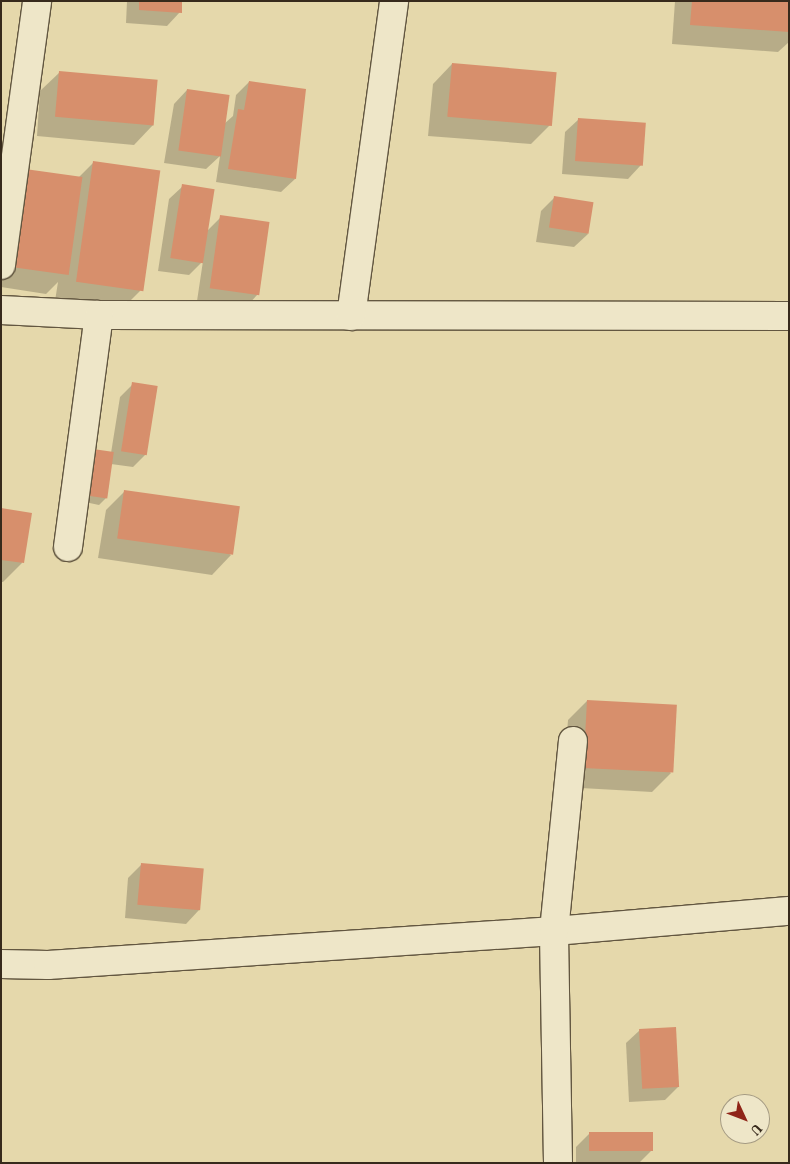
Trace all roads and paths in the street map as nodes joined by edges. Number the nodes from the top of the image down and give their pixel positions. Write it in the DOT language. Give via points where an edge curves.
graph roads {
  1 [pos="37,1"];
  2 [pos="394,1"];
  3 [pos="1,265"];
  4 [pos="1,310"];
  5 [pos="99,315"];
  6 [pos="351,316"];
  7 [pos="789,316"];
  8 [pos="68,547"];
  9 [pos="573,741"];
  10 [pos="789,911"];
  11 [pos="554,931"];
  12 [pos="1,964"];
  13 [pos="558,1163"];
  1 -- 3 [label="street"];
  2 -- 6 [label="street"];
  4 -- 5 [label="street"];
  5 -- 6 [label="street"];
  5 -- 8 [label="street"];
  6 -- 7 [label="street"];
  9 -- 11 [label="street"];
  10 -- 11 [label="street"];
  11 -- 12 [label="street" via="48,965"];
  11 -- 13 [label="street"];
}
